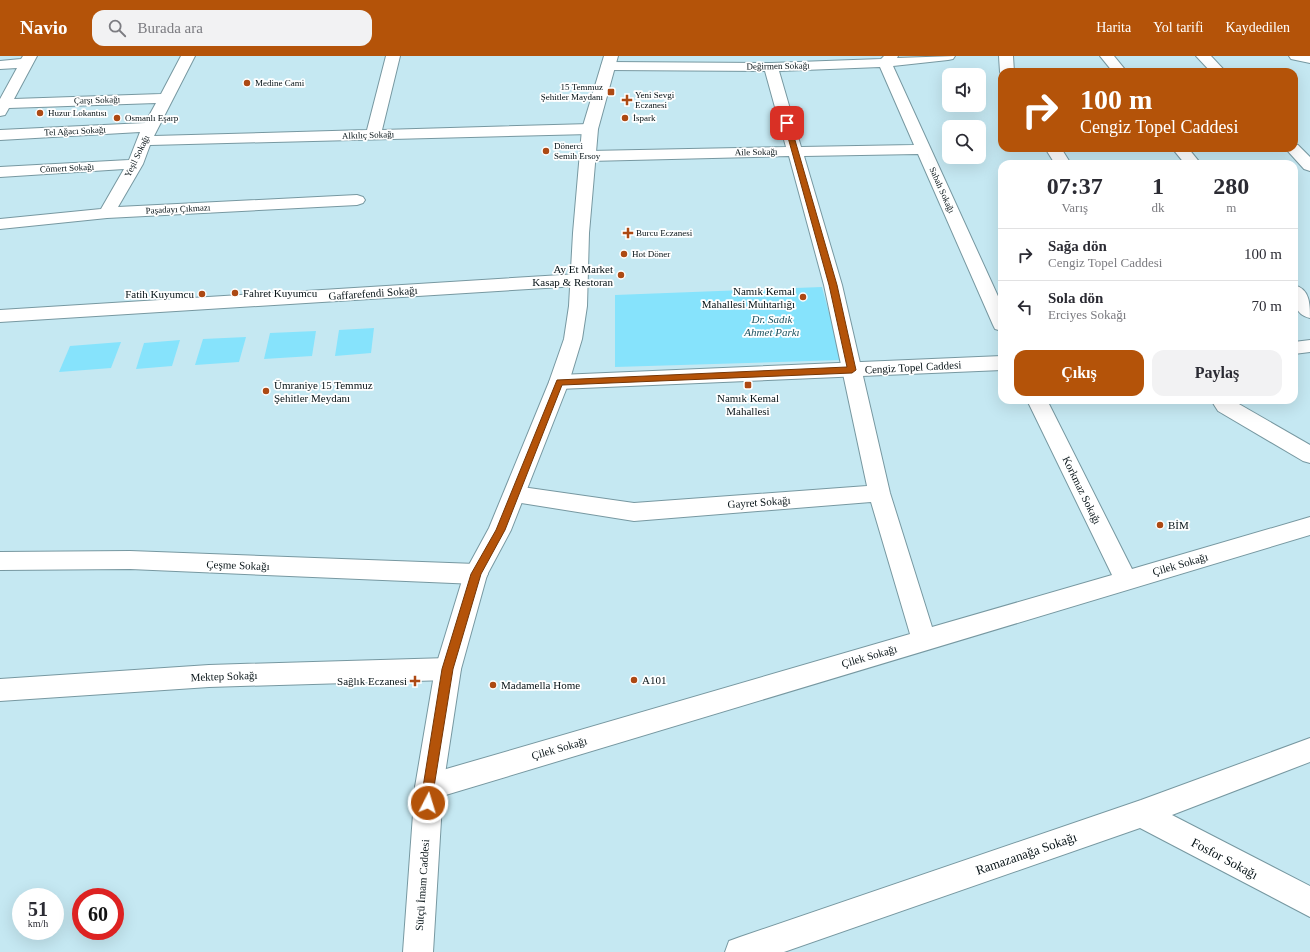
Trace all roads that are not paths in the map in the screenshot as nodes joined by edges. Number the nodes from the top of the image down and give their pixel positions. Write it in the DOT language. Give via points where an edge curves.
graph roads {
  1 [pos="188,56"];
  2 [pos="393,56"];
  3 [pos="948,56"];
  4 [pos="1006,56"];
  5 [pos="1107,56"];
  6 [pos="1203,56"];
  7 [pos="1296,56"];
  8 [pos="1310,59"];
  9 [pos="28,60"];
  10 [pos="888,60"];
  11 [pos="610,61"];
  12 [pos="765,63"];
  13 [pos="0,65"];
  14 [pos="1007,68"];
  15 [pos="1117,68"];
  16 [pos="1215,68"];
  17 [pos="166,98"];
  18 [pos="2,108"];
  19 [pos="590,129"];
  20 [pos="148,134"];
  21 [pos="0,135"];
  22 [pos="373,135"];
  23 [pos="924,149"];
  24 [pos="795,152"];
  25 [pos="1183,152"];
  26 [pos="1297,152"];
  27 [pos="589,156"];
  28 [pos="1190,160"];
  29 [pos="135,164"];
  30 [pos="1310,166"];
  31 [pos="0,172"];
  32 [pos="357,200"];
  33 [pos="106,213"];
  34 [pos="0,224"];
  35 [pos="578,280"];
  36 [pos="1298,297"];
  37 [pos="1310,312"];
  38 [pos="0,316"];
  39 [pos="998,316"];
  40 [pos="1310,346"];
  41 [pos="1298,348"];
  42 [pos="998,363"];
  43 [pos="852,370"];
  44 [pos="559,382"];
  45 [pos="1039,404"];
  46 [pos="1224,404"];
  47 [pos="1310,454"];
  48 [pos="879,493"];
  49 [pos="515,494"];
  50 [pos="1310,526"];
  51 [pos="0,561"];
  52 [pos="476,574"];
  53 [pos="1126,580"];
  54 [pos="924,640"];
  55 [pos="448,669"];
  56 [pos="0,690"];
  57 [pos="1310,750"];
  58 [pos="429,787"];
  59 [pos="1141,814"];
  60 [pos="1310,902"];
  61 [pos="418,952"];
  62 [pos="740,952"];
  1 -- 17 [label="street, Yeşil Sokağı"];
  2 -- 22 [label="street"];
  3 -- 10 [label="street, Değirmen Sokağı"];
  4 -- 14 [label="street"];
  5 -- 15 [label="street"];
  6 -- 16 [label="street"];
  7 -- 8 [label="street"];
  9 -- 13 [label="street"];
  9 -- 18 [label="street"];
  10 -- 12 [label="street, Değirmen Sokağı"];
  10 -- 23 [label="street, Sabah Sokağı"];
  11 -- 12 [label="street, Değirmen Sokağı"];
  11 -- 19 [label="street, Sütçü İmam Caddesi"];
  12 -- 24 [label="street"];
  17 -- 18 [label="street, Çarşı Sokağı"];
  17 -- 20 [label="street, Yeşil Sokağı"];
  19 -- 22 [label="street, Alkılıç Sokağı"];
  19 -- 27 [label="street, Sütçü İmam Caddesi"];
  20 -- 21 [label="street, Tel Ağacı Sokağı"];
  20 -- 22 [label="street, Alkılıç Sokağı"];
  20 -- 29 [label="street, Yeşil Sokağı"];
  23 -- 24 [label="street, Aile Sokağı"];
  23 -- 39 [label="street, Sabah Sokağı"];
  24 -- 27 [label="street, Aile Sokağı"];
  24 -- 43 [label="street" via="833,285"];
  25 -- 28 [label="street"];
  26 -- 30 [label="street"];
  27 -- 35 [label="street, Sütçü İmam Caddesi"];
  29 -- 31 [label="street, Cömert Sokağı"];
  29 -- 33 [label="street, Yeşil Sokağı"];
  32 -- 33 [label="street, Paşadayı Çıkmazı"];
  33 -- 34 [label="street, Paşadayı Çıkmazı"];
  35 -- 38 [label="street, Gaffarefendi Sokağı"];
  35 -- 44 [label="street, Sütçü İmam Caddesi" via="578,306 573,339"];
  36 -- 37 [label="street"];
  40 -- 41 [label="street"];
  42 -- 43 [label="street, Cengiz Topel Caddesi"];
  43 -- 44 [label="street, Cengiz Topel Caddesi"];
  43 -- 48 [label="street"];
  44 -- 49 [label="street, Sütçü İmam Caddesi"];
  45 -- 53 [label="street, Korkmaz Sokağı"];
  46 -- 47 [label="street"];
  48 -- 49 [label="street, Gayret Sokağı" via="634,512"];
  48 -- 54 [label="street"];
  49 -- 52 [label="street, Sütçü İmam Caddesi" via="500,530"];
  50 -- 53 [label="street, Çilek Sokağı"];
  51 -- 52 [label="street, Çeşme Sokağı" via="130,560"];
  52 -- 55 [label="street, Sütçü İmam Caddesi"];
  53 -- 54 [label="street, Çilek Sokağı"];
  54 -- 58 [label="street, Çilek Sokağı"];
  55 -- 56 [label="street, Mektep Sokağı" via="209,676"];
  55 -- 58 [label="street, Sütçü İmam Caddesi"];
  57 -- 59 [label="street, Ramazanağa Sokağı"];
  58 -- 61 [label="street, Sütçü İmam Caddesi"];
  59 -- 60 [label="street, Fosfor Sokağı"];
  59 -- 62 [label="street, Ramazanağa Sokağı"];
}
